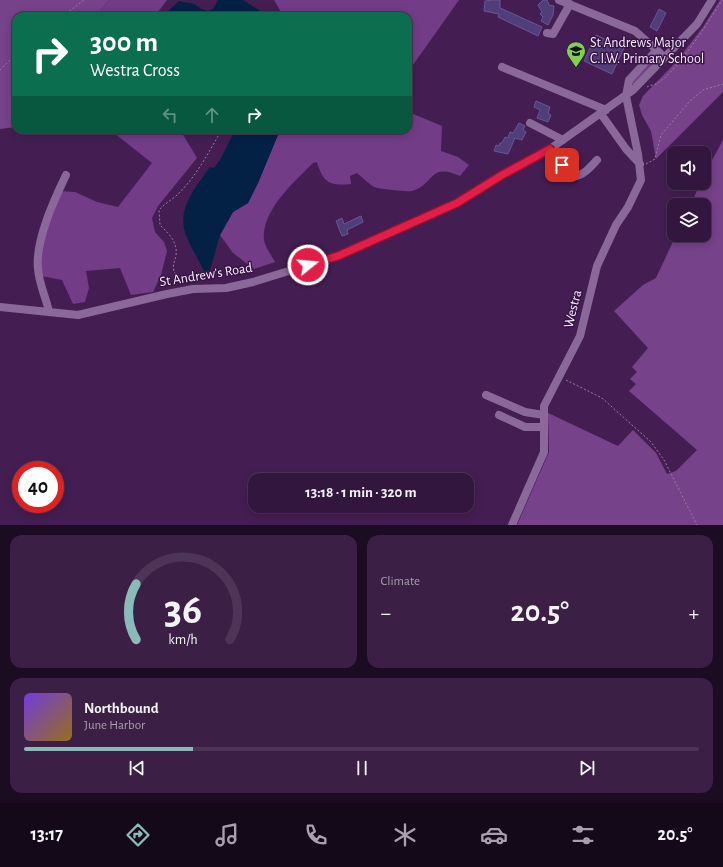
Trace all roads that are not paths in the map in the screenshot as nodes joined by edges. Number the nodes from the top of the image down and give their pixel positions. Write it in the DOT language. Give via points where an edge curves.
graph roads {
  1 [pos="559,0"];
  2 [pos="712,0"];
  3 [pos="570,4"];
  4 [pos="547,33"];
  5 [pos="657,50"];
  6 [pos="666,58"];
  7 [pos="502,67"];
  8 [pos="626,96"];
  9 [pos="603,112"];
  10 [pos="530,123"];
  11 [pos="563,140"];
  12 [pos="550,149"];
  13 [pos="597,160"];
  14 [pos="640,166"];
  15 [pos="66,175"];
  16 [pos="0,307"];
  17 [pos="49,312"];
  18 [pos="486,394"];
  19 [pos="499,414"];
  20 [pos="544,415"];
  21 [pos="544,427"];
  22 [pos="512,525"];
  1 -- 3 [label="street"];
  2 -- 6 [label="street, St Andrew's Road" via="697,24"];
  3 -- 4 [label="street" via="553,34"];
  3 -- 5 [label="street" via="634,31"];
  5 -- 6 [label="street"];
  5 -- 8 [label="street" via="628,80"];
  6 -- 8 [label="street, St Andrew's Road"];
  7 -- 9 [label="street"];
  8 -- 9 [label="street, St Andrew's Road"];
  8 -- 14 [label="street, Westra"];
  9 -- 11 [label="street, St Andrew's Road"];
  9 -- 14 [label="street"];
  10 -- 11 [label="street"];
  11 -- 12 [label="street, St Andrew's Road"];
  12 -- 13 [label="street" via="551,154 572,176 581,175"];
  12 -- 17 [label="street, St Andrew's Road" via="457,203 338,256 226,288 188,290 78,315"];
  14 -- 20 [label="street, Westra" via="641,180 597,266 580,336 544,406"];
  15 -- 17 [label="street" via="55,199 39,252 38,271"];
  16 -- 17 [label="street, St Andrew's Road"];
  18 -- 20 [label="street" via="525,412"];
  19 -- 21 [label="street" via="525,428"];
  20 -- 21 [label="street, Westra"];
  21 -- 22 [label="street, Westra" via="544,452"];
}
